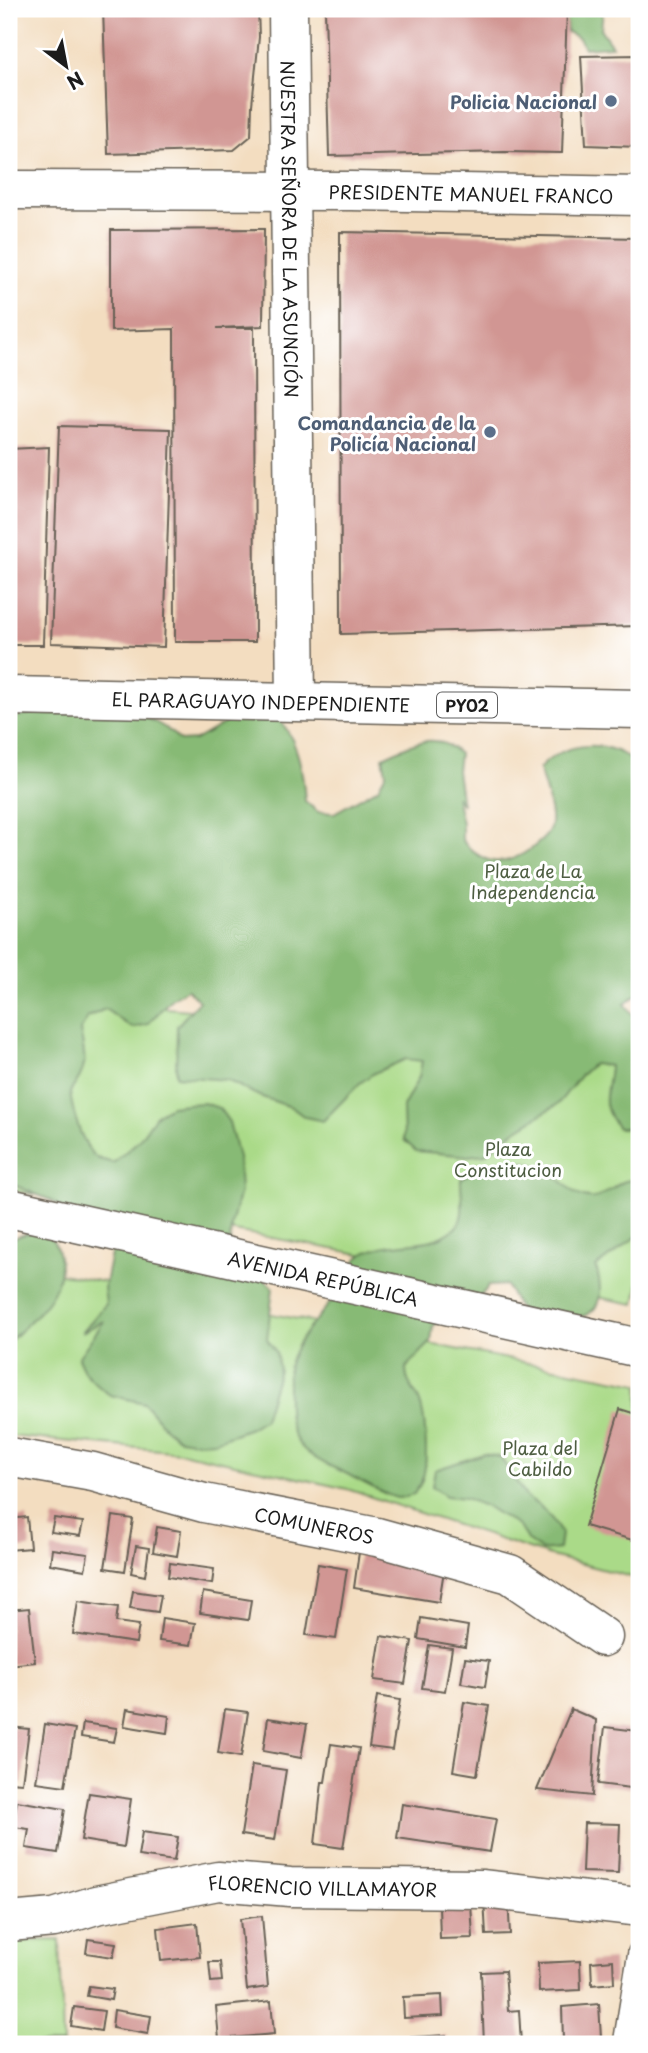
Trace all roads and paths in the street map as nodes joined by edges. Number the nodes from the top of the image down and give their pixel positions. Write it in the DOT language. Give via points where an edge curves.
graph roads {
  1 [pos="288,9"];
  2 [pos="9,190"];
  3 [pos="291,191"];
  4 [pos="639,196"];
  5 [pos="9,696"];
  6 [pos="296,702"];
  7 [pos="639,709"];
  8 [pos="9,1208"];
  9 [pos="639,1348"];
  10 [pos="9,1457"];
  11 [pos="603,1637"];
  12 [pos="639,1907"];
  13 [pos="9,1922"];
  14 [pos="639,1952"];
  15 [pos="624,2044"];
  1 -- 3 [label="main road, NUESTRA SEÑORA DE LA ASUNCIÓN"];
  2 -- 3 [label="main road, PRESIDENTE MANUEL FRANCO"];
  3 -- 4 [label="main road, PRESIDENTE MANUEL FRANCO"];
  3 -- 6 [label="main road, NUESTRA SEÑORA DE LA ASUNCIÓN"];
  5 -- 6 [label="main road, EL PARAGUAYO INDEPENDIENTE / PY02"];
  6 -- 7 [label="main road, EL PARAGUAYO INDEPENDIENTE / PY02"];
  8 -- 9 [label="main road, AVENIDA REPÚBLICA"];
  10 -- 11 [label="main road, COMUNEROS" via="93,1472 204,1503 377,1537 510,1574"];
  12 -- 13 [label="main road, FLORENCIO VILLAMAYOR" via="483,1889 218,1881 96,1905 54,1919"];
  14 -- 15 [label="lane"];
}
